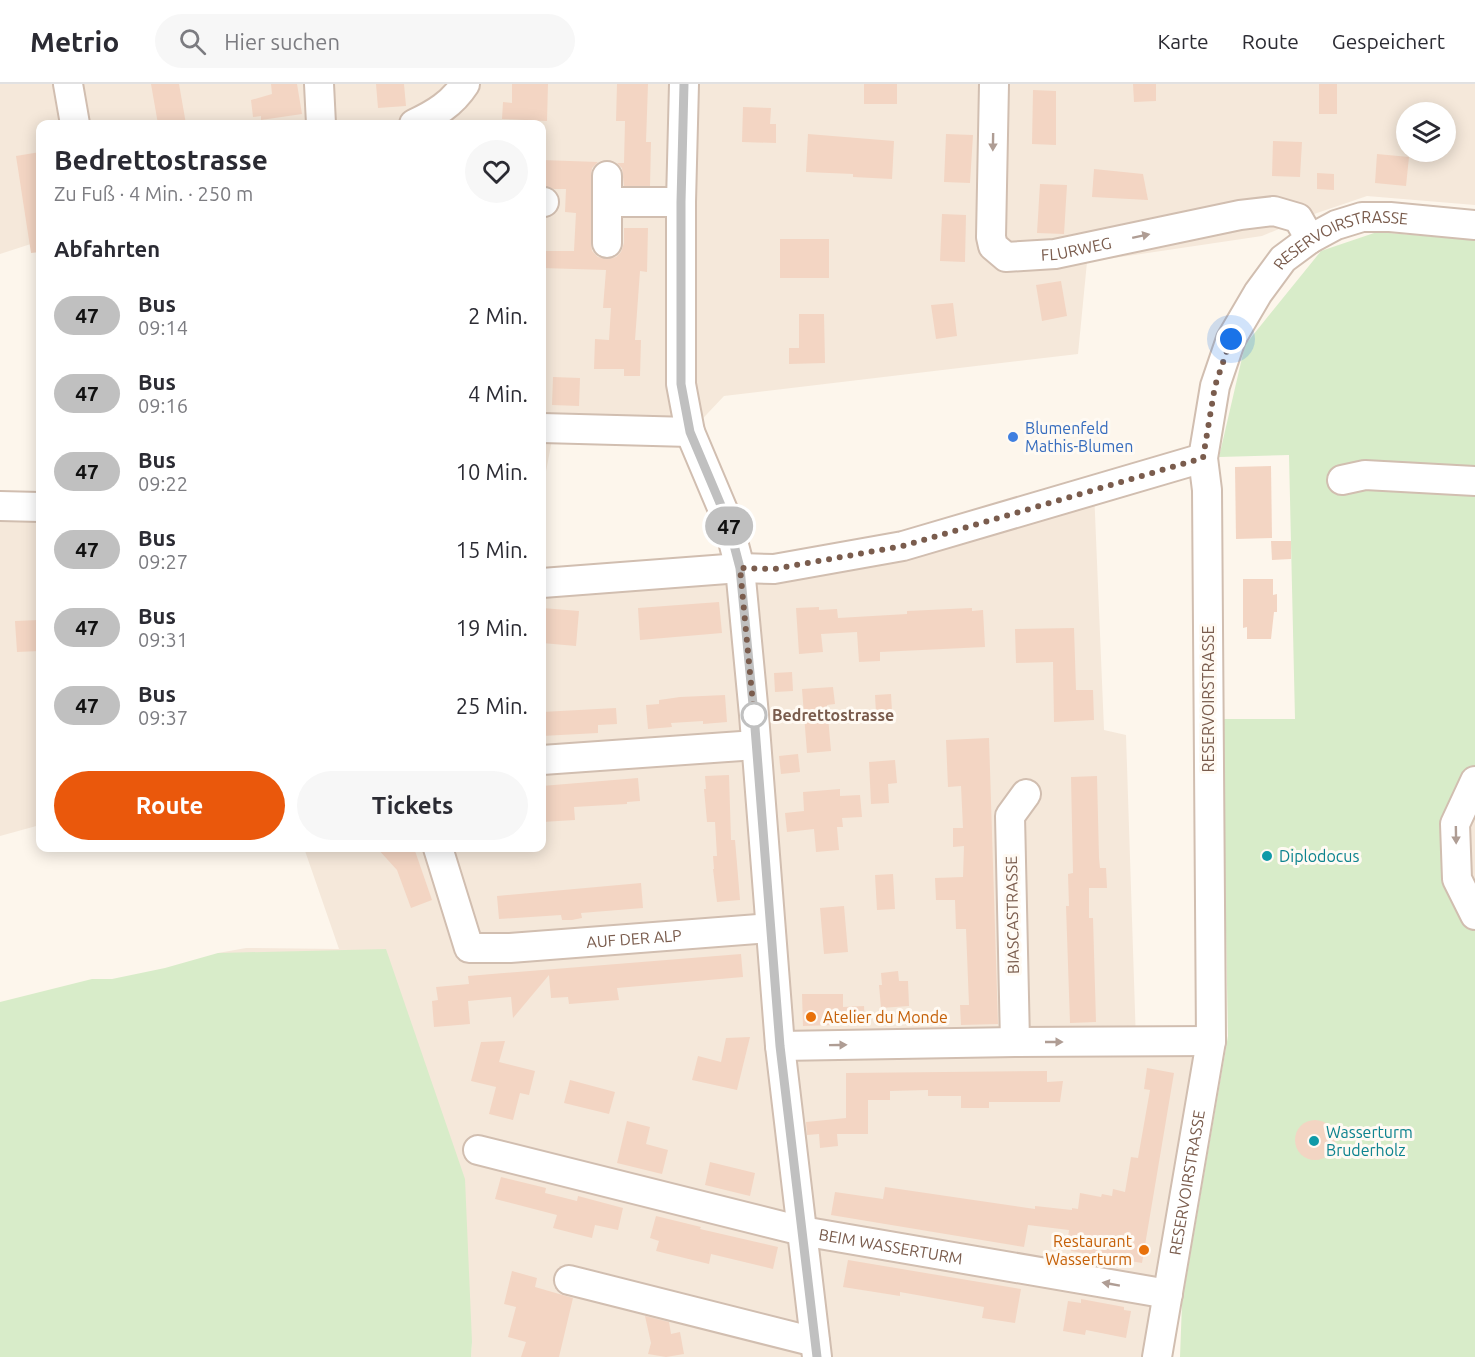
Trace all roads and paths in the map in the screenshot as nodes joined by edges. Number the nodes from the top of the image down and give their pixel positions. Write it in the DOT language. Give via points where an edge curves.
graph roads {
  1 [pos="68,84"];
  2 [pos="319,84"];
  3 [pos="465,84"];
  4 [pos="684,84"];
  5 [pos="994,84"];
  6 [pos="74,120"];
  7 [pos="321,120"];
  8 [pos="422,120"];
  9 [pos="681,202"];
  10 [pos="1475,225"];
  11 [pos="1310,239"];
  12 [pos="607,243"];
  13 [pos="546,428"];
  14 [pos="690,432"];
  15 [pos="1203,458"];
  16 [pos="1342,480"];
  17 [pos="1475,481"];
  18 [pos="0,506"];
  19 [pos="36,507"];
  20 [pos="740,568"];
  21 [pos="546,583"];
  22 [pos="756,745"];
  23 [pos="546,760"];
  24 [pos="1475,781"];
  25 [pos="1026,794"];
  26 [pos="439,852"];
  27 [pos="1475,915"];
  28 [pos="770,928"];
  29 [pos="1211,1041"];
  30 [pos="1015,1042"];
  31 [pos="780,1046"];
  32 [pos="478,1150"];
  33 [pos="802,1232"];
  34 [pos="569,1280"];
  35 [pos="1168,1294"];
  36 [pos="816,1350"];
  37 [pos="1162,1353"];
  1 -- 6 [label="street"];
  2 -- 7 [label="street"];
  3 -- 8 [label="street" via="458,95"];
  4 -- 9 [label="street"];
  5 -- 11 [label="street, FLURWEG, one-way" via="991,237 993,246 1006,257 1054,254 1274,211 1298,218"];
  9 -- 12 [label="street" via="607,189"];
  9 -- 14 [label="street" via="681,384"];
  10 -- 11 [label="street, RESERVOIRSTRASSE" via="1362,217"];
  11 -- 15 [label="street, RESERVOIRSTRASSE" via="1283,259 1231,339 1215,386"];
  13 -- 14 [label="street"];
  14 -- 20 [label="street" via="728,522"];
  15 -- 20 [label="street" via="903,546 774,569"];
  15 -- 29 [label="street, RESERVOIRSTRASSE" via="1207,490"];
  16 -- 17 [label="street" via="1365,475"];
  18 -- 19 [label="street"];
  20 -- 21 [label="street"];
  20 -- 22 [label="street"];
  22 -- 23 [label="street"];
  22 -- 28 [label="street"];
  24 -- 27 [label="street, one-way" via="1455,824 1457,879"];
  25 -- 30 [label="street, BIASCASTRASSE" via="1010,816"];
  26 -- 28 [label="street, AUF DER ALP" via="469,948"];
  28 -- 31 [label="street"];
  30 -- 29 [label="street, one-way"];
  29 -- 35 [label="street, RESERVOIRSTRASSE"];
  31 -- 30 [label="street, one-way"];
  31 -- 33 [label="street"];
  32 -- 33 [label="street, BEIM WASSERTURM"];
  35 -- 33 [label="street, BEIM WASSERTURM, one-way"];
  33 -- 36 [label="street"];
  34 -- 36 [label="street"];
  35 -- 37 [label="street, RESERVOIRSTRASSE"];
}
